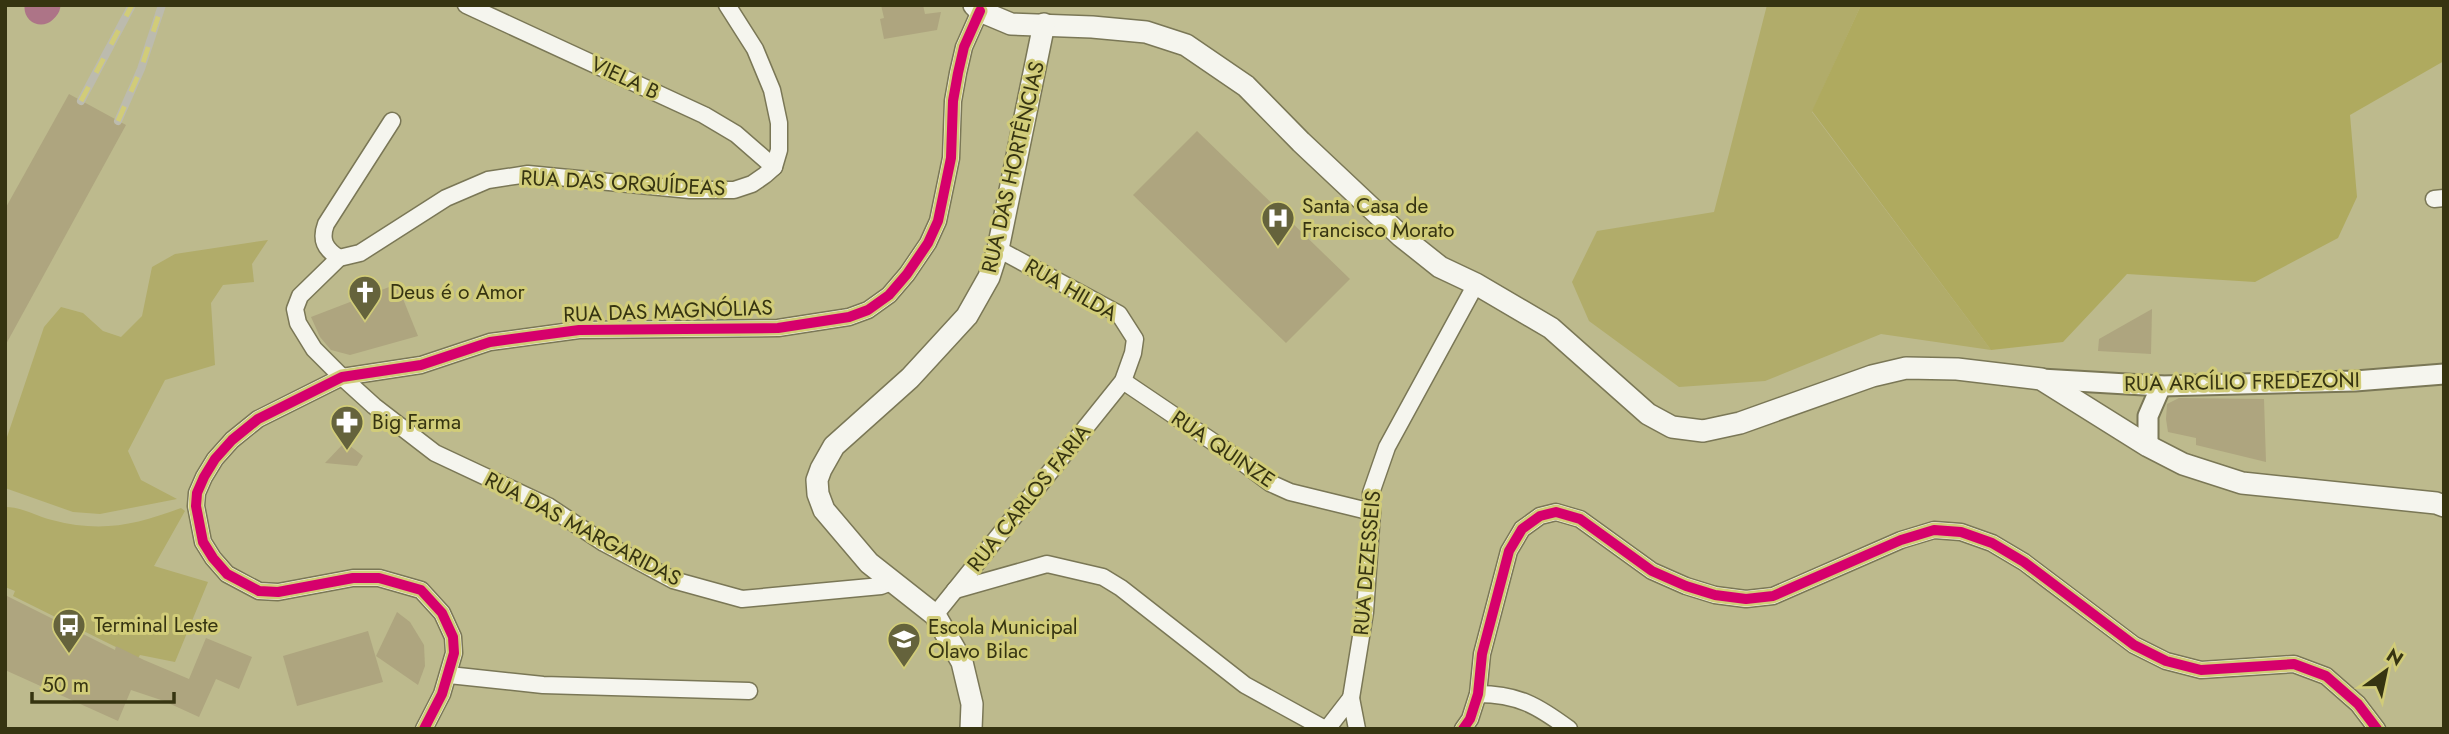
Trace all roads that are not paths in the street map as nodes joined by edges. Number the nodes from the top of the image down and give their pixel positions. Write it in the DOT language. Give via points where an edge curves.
graph roads {
  1 [pos="466,5"];
  2 [pos="727,5"];
  3 [pos="977,8"];
  4 [pos="1044,24"];
  5 [pos="393,121"];
  6 [pos="774,167"];
  7 [pos="998,248"];
  8 [pos="340,258"];
  9 [pos="1476,284"];
  10 [pos="2444,374"];
  11 [pos="342,377"];
  12 [pos="2041,379"];
  13 [pos="1123,381"];
  14 [pos="2161,386"];
  15 [pos="2148,446"];
  16 [pos="2444,506"];
  17 [pos="1372,512"];
  18 [pos="894,581"];
  19 [pos="955,590"];
  20 [pos="935,615"];
  21 [pos="449,675"];
  22 [pos="749,691"];
  23 [pos="1478,694"];
  24 [pos="1351,698"];
  25 [pos="2375,728"];
  26 [pos="424,729"];
  27 [pos="971,729"];
  28 [pos="1326,729"];
  29 [pos="1357,729"];
  30 [pos="1463,729"];
  31 [pos="1569,729"];
  1 -- 6 [label="street, VIELA B" via="704,115 736,134"];
  2 -- 6 [label="street" via="755,49 772,90 779,123"];
  3 -- 4 [label="main road" via="1011,24"];
  3 -- 11 [label="street, RUA DAS MAGNÓLIAS" via="958,73 951,158 938,221 907,274 868,310 778,328 579,330 490,342 421,365"];
  4 -- 7 [label="main road, RUA DAS HORTÊNCIAS"];
  4 -- 9 [label="main road" via="1146,32 1186,45 1247,86 1406,241 1440,267"];
  5 -- 8 [label="street" via="326,224 324,244"];
  6 -- 8 [label="street, RUA DAS ORQUÍDEAS" via="752,184 734,190 528,174 488,180 446,198 360,253"];
  7 -- 13 [label="street, RUA HILDA" via="1119,314 1135,339"];
  7 -- 18 [label="main road, RUA DAS HORTÊNCIAS" via="989,277 967,316 911,378 834,446 817,480 824,510 869,563"];
  8 -- 11 [label="street, RUA DAS ORQUÍDEAS" via="299,296 295,309 314,349"];
  9 -- 12 [label="main road" via="1551,328 1648,414 1672,427 1703,431 1740,423 1906,368"];
  9 -- 17 [label="street, RUA DEZESSEIS" via="1387,447 1371,493"];
  10 -- 14 [label="street, RUA ARCÍLIO FREDEZONI"];
  11 -- 18 [label="street, RUA DAS MARGARIDAS" via="435,453 548,506 673,580 742,599"];
  11 -- 21 [label="street, RUA DAS MAGNÓLIAS" via="258,419 215,459 197,493 203,542 227,574 259,591 278,592 353,578 379,578 421,590 442,613 453,637"];
  12 -- 14 [label="street, RUA ARCÍLIO FREDEZONI"];
  12 -- 15 [label="main road"];
  13 -- 17 [label="street, RUA QUINZE" via="1270,483"];
  13 -- 19 [label="street, RUA CARLOS FARIA"];
  14 -- 15 [label="street" via="2148,416"];
  15 -- 16 [label="main road" via="2183,464 2242,483"];
  17 -- 24 [label="street, RUA DEZESSEIS" via="1365,612"];
  18 -- 20 [label="main road, RUA DAS HORTÊNCIAS"];
  19 -- 20 [label="street, RUA CARLOS FARIA"];
  19 -- 28 [label="street" via="1046,564 1104,577 1245,685"];
  20 -- 27 [label="main road" via="962,662 972,704"];
  21 -- 22 [label="street" via="543,685"];
  21 -- 26 [label="street"];
  23 -- 25 [label="street" via="1482,654 1509,551 1521,529 1556,512 1580,519 1652,571 1715,595 1746,599 1773,596 1901,540 1934,530 1961,532 2024,562 2134,645 2166,661 2201,670 2294,664 2326,676 2358,704"];
  23 -- 30 [label="street"];
  23 -- 31 [label="street" via="1513,696"];
  24 -- 28 [label="street, RUA DEZESSEIS"];
  24 -- 29 [label="street, RUA DEZESSEIS"];
}
